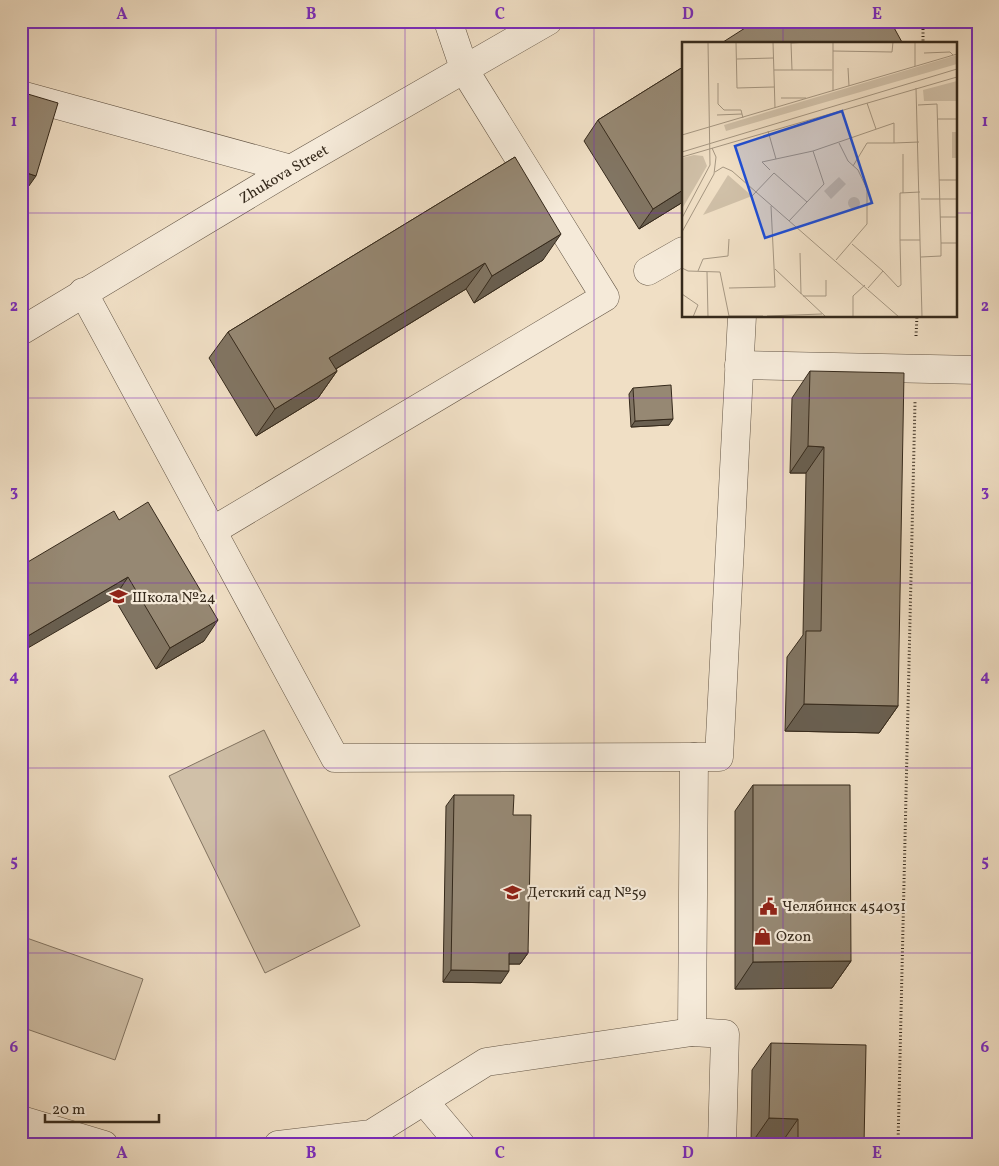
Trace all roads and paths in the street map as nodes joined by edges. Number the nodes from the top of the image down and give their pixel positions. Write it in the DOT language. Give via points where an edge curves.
graph roads {
  1 [pos="448,21"];
  2 [pos="548,21"];
  3 [pos="923,21"];
  4 [pos="923,42"];
  5 [pos="464,71"];
  6 [pos="21,95"];
  7 [pos="291,169"];
  8 [pos="682,252"];
  9 [pos="648,271"];
  10 [pos="83,292"];
  11 [pos="742,318"];
  12 [pos="917,318"];
  13 [pos="21,330"];
  14 [pos="739,365"];
  15 [pos="916,369"];
  16 [pos="978,370"];
  17 [pos="212,531"];
  18 [pos="694,757"];
  19 [pos="692,1032"];
  20 [pos="424,1101"];
  21 [pos="21,1120"];
  22 [pos="104,1145"];
  23 [pos="278,1145"];
  24 [pos="462,1145"];
  25 [pos="722,1145"];
  26 [pos="898,1145"];
  1 -- 5 [label="street"];
  2 -- 5 [label="street, Zhukova Street"];
  3 -- 4 [label="path"];
  5 -- 7 [label="street, Zhukova Street"];
  5 -- 17 [label="street" via="605,297"];
  6 -- 7 [label="street"];
  7 -- 10 [label="street, Zhukova Street"];
  8 -- 9 [label="street"];
  10 -- 13 [label="street, Zhukova Street"];
  10 -- 17 [label="street"];
  11 -- 14 [label="street"];
  12 -- 15 [label="path"];
  14 -- 15 [label="street"];
  14 -- 18 [label="street" via="719,757"];
  15 -- 16 [label="street"];
  15 -- 26 [label="path"];
  17 -- 18 [label="street" via="335,758"];
  18 -- 19 [label="street"];
  19 -- 20 [label="street" via="486,1062"];
  19 -- 25 [label="street" via="725,1034"];
  20 -- 23 [label="street" via="371,1134"];
  20 -- 24 [label="street"];
  21 -- 22 [label="street"];
}
